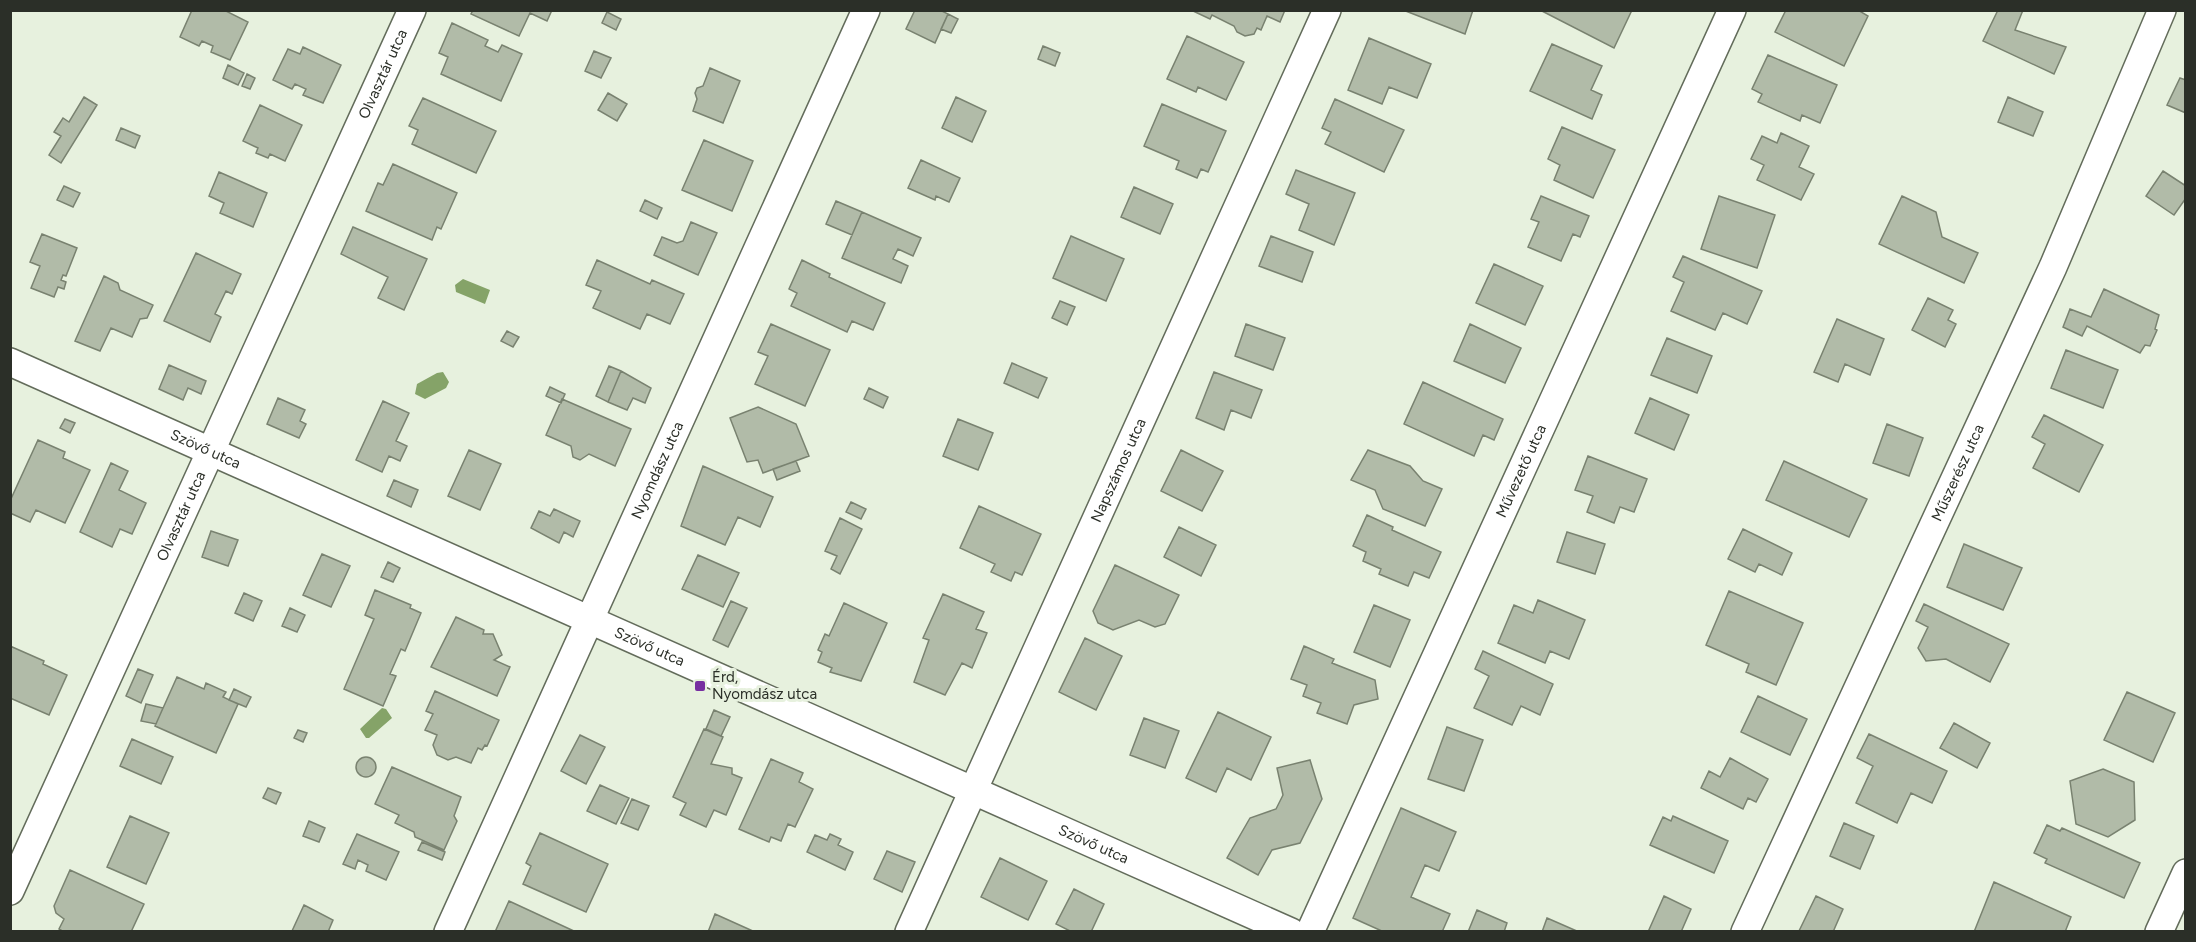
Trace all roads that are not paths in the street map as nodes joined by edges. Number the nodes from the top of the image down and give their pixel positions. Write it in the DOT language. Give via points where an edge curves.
graph roads {
  1 [pos="412,10"];
  2 [pos="866,10"];
  3 [pos="1327,10"];
  4 [pos="1732,10"];
  5 [pos="2162,10"];
  6 [pos="10,362"];
  7 [pos="212,452"];
  8 [pos="590,621"];
  9 [pos="972,790"];
  10 [pos="2186,873"];
  11 [pos="10,891"];
  12 [pos="448,932"];
  13 [pos="909,932"];
  14 [pos="1291,932"];
  15 [pos="1310,932"];
  16 [pos="1745,932"];
  17 [pos="2159,932"];
  1 -- 7 [label="street, Olvasztár utca"];
  2 -- 8 [label="street, Nyomdász utca"];
  3 -- 9 [label="street, Napszámos utca"];
  4 -- 15 [label="street, Művezető utca"];
  5 -- 16 [label="street, Műszerész utca" via="2053,267"];
  6 -- 7 [label="street, Szövő utca"];
  7 -- 8 [label="street, Szövő utca"];
  7 -- 11 [label="street, Olvasztár utca"];
  8 -- 9 [label="street, Szövő utca"];
  8 -- 12 [label="street, Nyomdász utca"];
  9 -- 13 [label="street, Napszámos utca"];
  9 -- 14 [label="street, Szövő utca"];
  10 -- 17 [label="street"];
}
